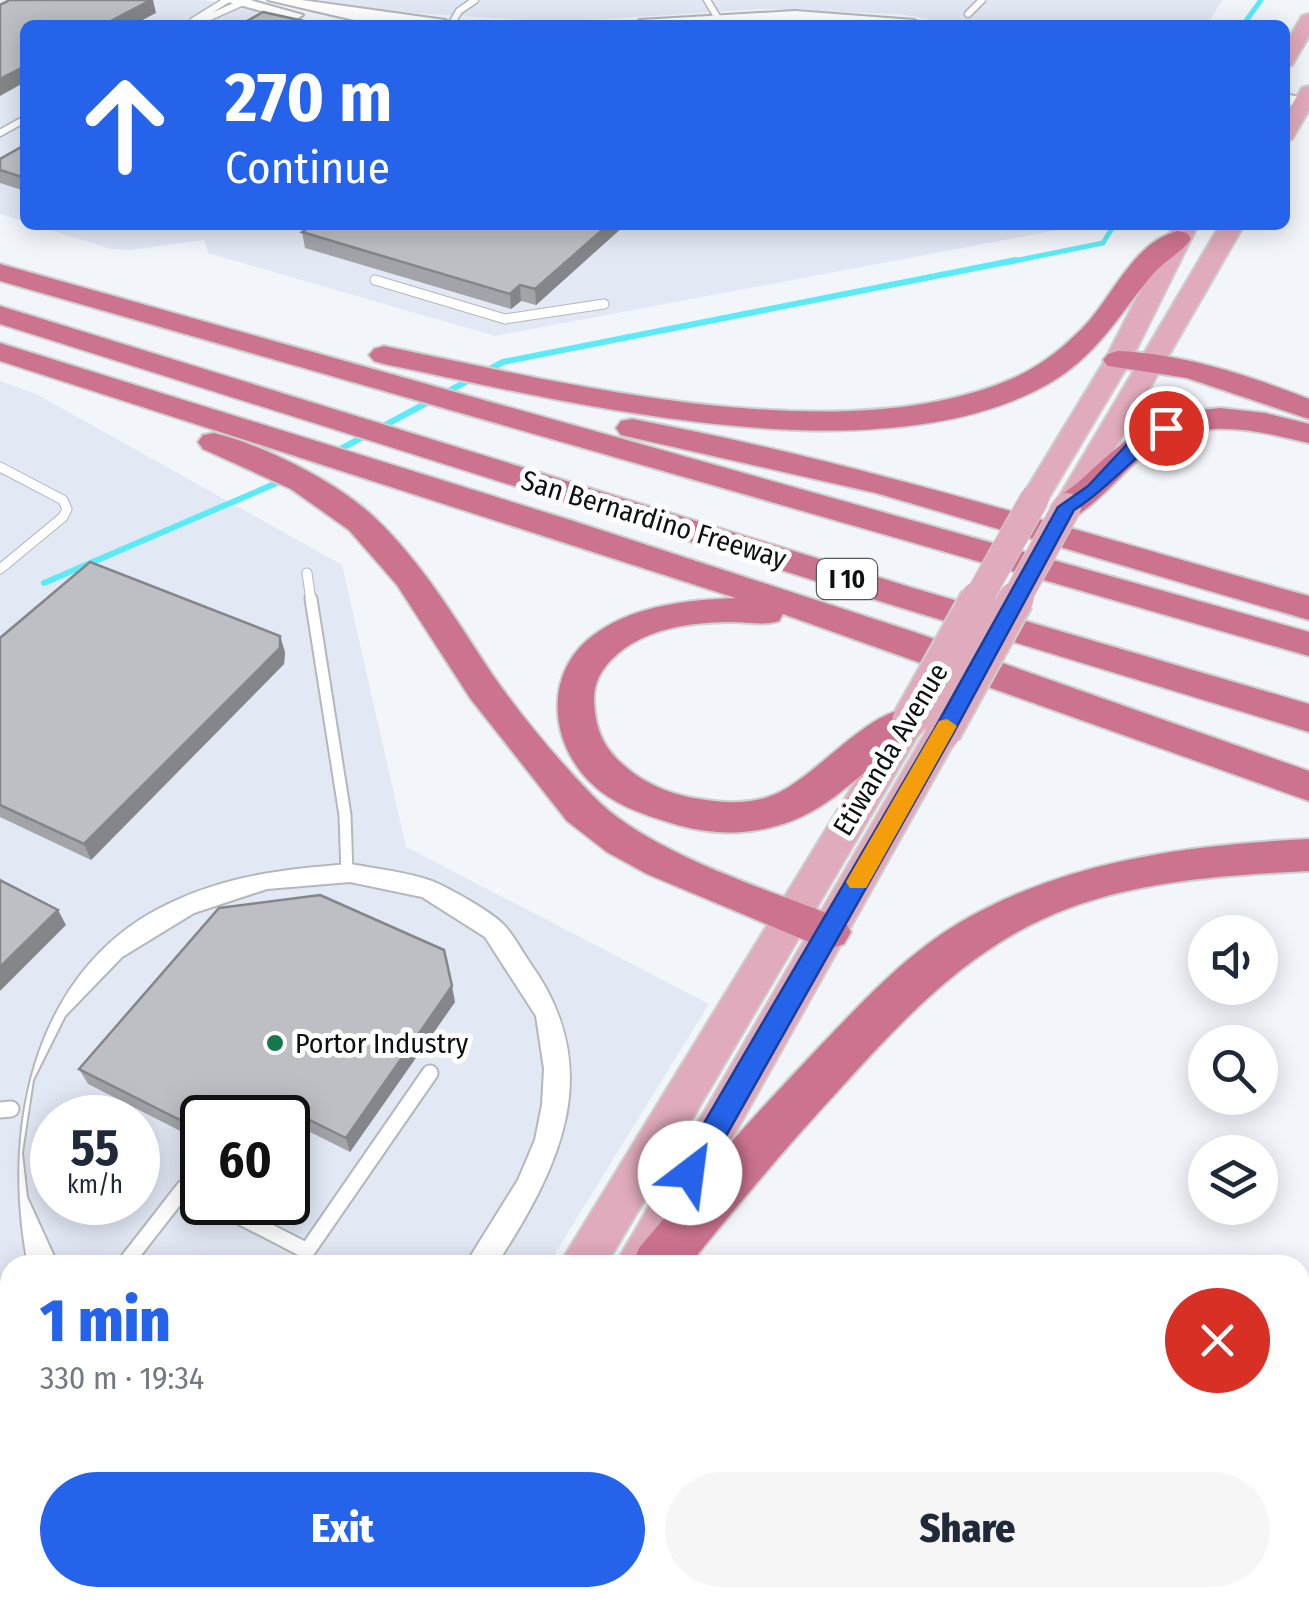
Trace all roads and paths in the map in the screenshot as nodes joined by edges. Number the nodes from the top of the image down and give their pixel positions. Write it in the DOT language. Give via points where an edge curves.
graph roads {
  1 [pos="276,0"];
  2 [pos="475,0"];
  3 [pos="982,0"];
  4 [pos="232,1"];
  5 [pos="968,14"];
  6 [pos="199,20"];
  7 [pos="212,20"];
  8 [pos="327,20"];
  9 [pos="401,20"];
  10 [pos="452,20"];
  11 [pos="749,20"];
  12 [pos="855,20"];
  13 [pos="1309,20"];
  14 [pos="1290,52"];
  15 [pos="1229,230"];
  16 [pos="1182,232"];
  17 [pos="0,269"];
  18 [pos="375,280"];
  19 [pos="604,304"];
  20 [pos="0,314"];
  21 [pos="0,352"];
  22 [pos="0,360"];
  23 [pos="1118,360"];
  24 [pos="1152,360"];
  25 [pos="445,387"];
  26 [pos="1309,410"];
  27 [pos="1309,434"];
  28 [pos="0,467"];
  29 [pos="1051,502"];
  30 [pos="1128,556"];
  31 [pos="0,568"];
  32 [pos="306,573"];
  33 [pos="1309,584"];
  34 [pos="1309,608"];
  35 [pos="1309,644"];
  36 [pos="936,654"];
  37 [pos="1309,718"];
  38 [pos="926,726"];
  39 [pos="1309,786"];
  40 [pos="1309,855"];
  41 [pos="347,874"];
  42 [pos="809,925"];
  43 [pos="430,1073"];
  44 [pos="6,1109"];
  45 [pos="180,1193"];
  46 [pos="257,1225"];
  47 [pos="38,1255"];
  48 [pos="132,1255"];
  49 [pos="486,1255"];
  50 [pos="588,1255"];
  51 [pos="642,1255"];
  52 [pos="665,1255"];
  1 -- 9 [label="main road"];
  2 -- 10 [label="lane"];
  3 -- 5 [label="lane"];
  4 -- 6 [label="lane"];
  4 -- 7 [label="lane"];
  4 -- 8 [label="main road"];
  11 -- 12 [label="main road"];
  13 -- 14 [label="main road"];
  15 -- 24 [label="main road, Etiwanda Avenue"];
  16 -- 23 [label="main road, Etiwanda Avenue"];
  16 -- 25 [label="highway" via="1155,251 1100,327 1052,368 997,396 921,416 769,420 496,376"];
  17 -- 25 [label="highway, San Bernardino Freeway / I 10"];
  17 -- 25 [label="highway"];
  18 -- 19 [label="lane" via="505,319"];
  20 -- 37 [label="highway, San Bernardino Freeway / I 10"];
  21 -- 36 [label="highway"];
  22 -- 42 [label="highway" via="290,476 361,523 409,576 483,690 581,810 662,863"];
  23 -- 24 [label="highway"];
  23 -- 29 [label="main road, Etiwanda Avenue"];
  24 -- 26 [label="highway"];
  24 -- 29 [label="main road, Etiwanda Avenue"];
  25 -- 30 [label="highway" via="693,440"];
  25 -- 35 [label="highway, San Bernardino Freeway / I 10"];
  27 -- 29 [label="highway" via="1231,418 1174,425 1139,443 1094,490"];
  28 -- 31 [label="lane" via="63,500 67,509"];
  29 -- 38 [label="main road, Etiwanda Avenue, bridge"];
  30 -- 33 [label="highway" via="1224,577"];
  30 -- 34 [label="highway"];
  32 -- 41 [label="lane" via="345,815"];
  36 -- 38 [label="highway" via="753,611 692,610 633,627 605,646 583,670 574,712 588,752 628,789 663,808 725,816 768,814 794,804 879,735"];
  36 -- 39 [label="highway"];
  38 -- 42 [label="main road, Etiwanda Avenue"];
  40 -- 52 [label="highway" via="1132,873 1074,889 976,934 896,996"];
  41 -- 44 [label="street" via="256,880 206,896 140,931 98,964 50,1018"];
  41 -- 49 [label="street" via="410,885 462,908 512,950 550,1018 558,1061 548,1140"];
  42 -- 50 [label="main road, Etiwanda Avenue"];
  42 -- 51 [label="main road, Etiwanda Avenue"];
  43 -- 46 [label="lane" via="307,1251"];
  44 -- 47 [label="street" via="8,1191"];
  45 -- 48 [label="lane"];
}
